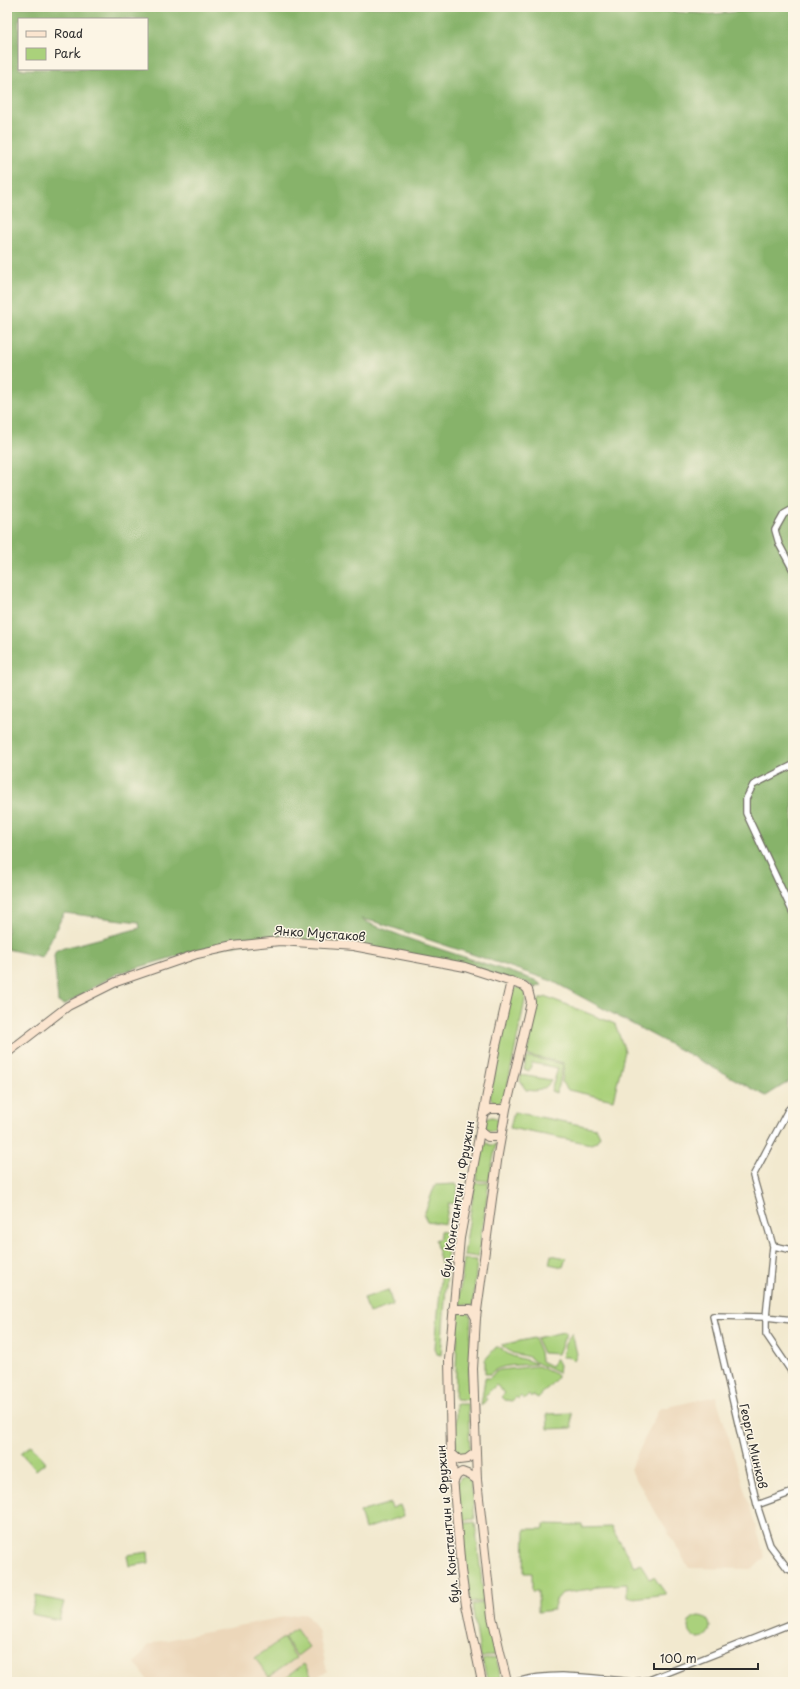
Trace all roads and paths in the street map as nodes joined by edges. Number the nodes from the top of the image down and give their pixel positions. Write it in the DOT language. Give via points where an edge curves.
graph roads {
  1 [pos="793,509"];
  2 [pos="793,570"];
  3 [pos="793,765"];
  4 [pos="793,913"];
  5 [pos="511,981"];
  6 [pos="7,1052"];
  7 [pos="793,1105"];
  8 [pos="494,1109"];
  9 [pos="506,1109"];
  10 [pos="482,1114"];
  11 [pos="504,1120"];
  12 [pos="480,1131"];
  13 [pos="501,1137"];
  14 [pos="773,1246"];
  15 [pos="793,1250"];
  16 [pos="453,1309"];
  17 [pos="766,1317"];
  18 [pos="476,1318"];
  19 [pos="793,1320"];
  20 [pos="793,1374"];
  21 [pos="451,1453"];
  22 [pos="475,1453"];
  23 [pos="477,1480"];
  24 [pos="453,1483"];
  25 [pos="793,1492"];
  26 [pos="757,1505"];
  27 [pos="793,1571"];
  28 [pos="793,1623"];
  29 [pos="482,1682"];
  30 [pos="507,1682"];
  31 [pos="516,1682"];
  32 [pos="633,1682"];
  1 -- 2 [label="street" via="784,514 775,530 779,544"];
  3 -- 4 [label="street" via="753,785 746,799 746,813"];
  5 -- 6 [label="street, Янко Мустаков" via="465,967 354,946 280,941 233,946 197,954 116,982 68,1006"];
  5 -- 9 [label="street" via="528,990 531,1002"];
  5 -- 10 [label="street, бул. Константин и Фружин"];
  7 -- 14 [label="street" via="753,1176"];
  8 -- 9 [label="street"];
  8 -- 10 [label="street"];
  8 -- 11 [label="street"];
  9 -- 11 [label="street"];
  10 -- 12 [label="street, бул. Константин и Фружин"];
  11 -- 13 [label="street"];
  12 -- 13 [label="street" via="488,1137"];
  12 -- 16 [label="street, бул. Константин и Фружин" via="460,1238"];
  13 -- 18 [label="street"];
  14 -- 15 [label="street"];
  14 -- 17 [label="street"];
  16 -- 18 [label="street" via="471,1309"];
  16 -- 21 [label="street, бул. Константин и Фружин" via="450,1360"];
  17 -- 19 [label="street"];
  17 -- 20 [label="street" via="766,1334"];
  17 -- 26 [label="street, Георги Минков" via="713,1316"];
  18 -- 22 [label="street" via="473,1369"];
  21 -- 22 [label="street" via="459,1460 467,1459"];
  21 -- 24 [label="street, бул. Константин и Фружин"];
  22 -- 23 [label="street"];
  23 -- 24 [label="street" via="462,1472"];
  23 -- 30 [label="street" via="492,1617"];
  24 -- 29 [label="street, бул. Константин и Фружин" via="466,1605"];
  25 -- 26 [label="street"];
  26 -- 27 [label="street, Георги Минков" via="770,1545 788,1569"];
  28 -- 32 [label="street" via="649,1680"];
  31 -- 32 [label="street" via="529,1678 572,1676"];
}
